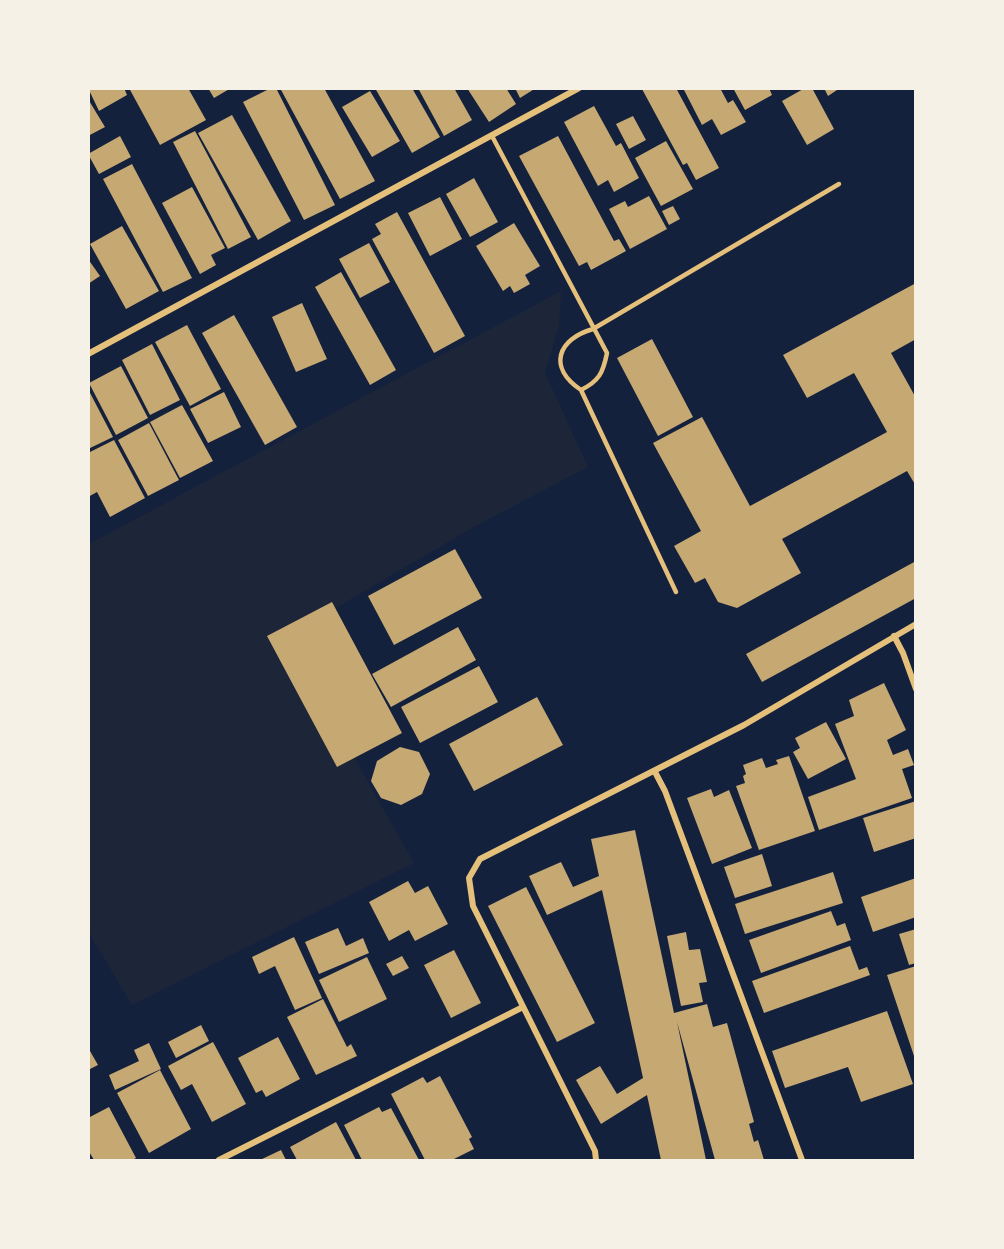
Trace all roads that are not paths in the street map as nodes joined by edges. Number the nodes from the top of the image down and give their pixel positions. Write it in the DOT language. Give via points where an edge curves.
graph roads {
  1 [pos="579,88"];
  2 [pos="492,136"];
  3 [pos="839,184"];
  4 [pos="593,329"];
  5 [pos="88,354"];
  6 [pos="581,390"];
  7 [pos="676,592"];
  8 [pos="915,624"];
  9 [pos="894,636"];
  10 [pos="915,689"];
  11 [pos="655,772"];
  12 [pos="524,1007"];
  13 [pos="219,1161"];
  14 [pos="596,1161"];
  15 [pos="802,1161"];
  1 -- 2 [label="street"];
  2 -- 4 [label="lane"];
  2 -- 5 [label="street"];
  3 -- 4 [label="lane"];
  4 -- 6 [label="lane" via="607,352 604,371 597,382"];
  4 -- 6 [label="lane" via="568,341 560,353 567,381"];
  6 -- 7 [label="lane"];
  8 -- 9 [label="street"];
  9 -- 10 [label="street"];
  9 -- 11 [label="street" via="744,725"];
  11 -- 12 [label="street" via="480,860 469,878 473,906"];
  11 -- 15 [label="street"];
  12 -- 13 [label="street"];
  12 -- 14 [label="street" via="595,1151"];
}
